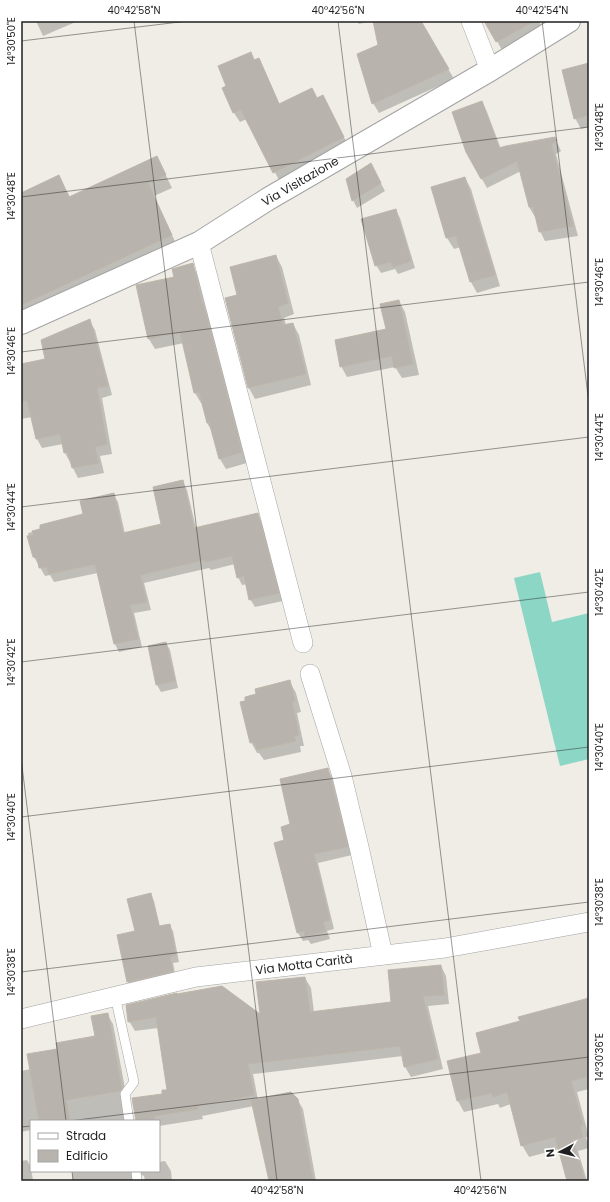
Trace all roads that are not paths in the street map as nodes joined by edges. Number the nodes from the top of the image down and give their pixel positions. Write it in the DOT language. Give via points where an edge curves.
graph roads {
  1 [pos="471,21"];
  2 [pos="569,21"];
  3 [pos="490,70"];
  4 [pos="199,243"];
  5 [pos="21,323"];
  6 [pos="303,643"];
  7 [pos="310,674"];
  8 [pos="589,922"];
  9 [pos="383,955"];
  10 [pos="115,996"];
  11 [pos="21,1019"];
  12 [pos="129,1120"];
  1 -- 3 [label="street"];
  2 -- 3 [label="street, Via Visitazione"];
  3 -- 4 [label="street, Via Visitazione" via="268,199"];
  4 -- 5 [label="street, Via Visitazione"];
  4 -- 6 [label="street"];
  7 -- 9 [label="street" via="342,776"];
  8 -- 9 [label="street, Via Motta Carità" via="445,948"];
  9 -- 10 [label="street, Via Motta Carità" via="196,976"];
  10 -- 11 [label="street, Via Motta Carità"];
  10 -- 12 [label="lane" via="134,1082 125,1094"];
}
